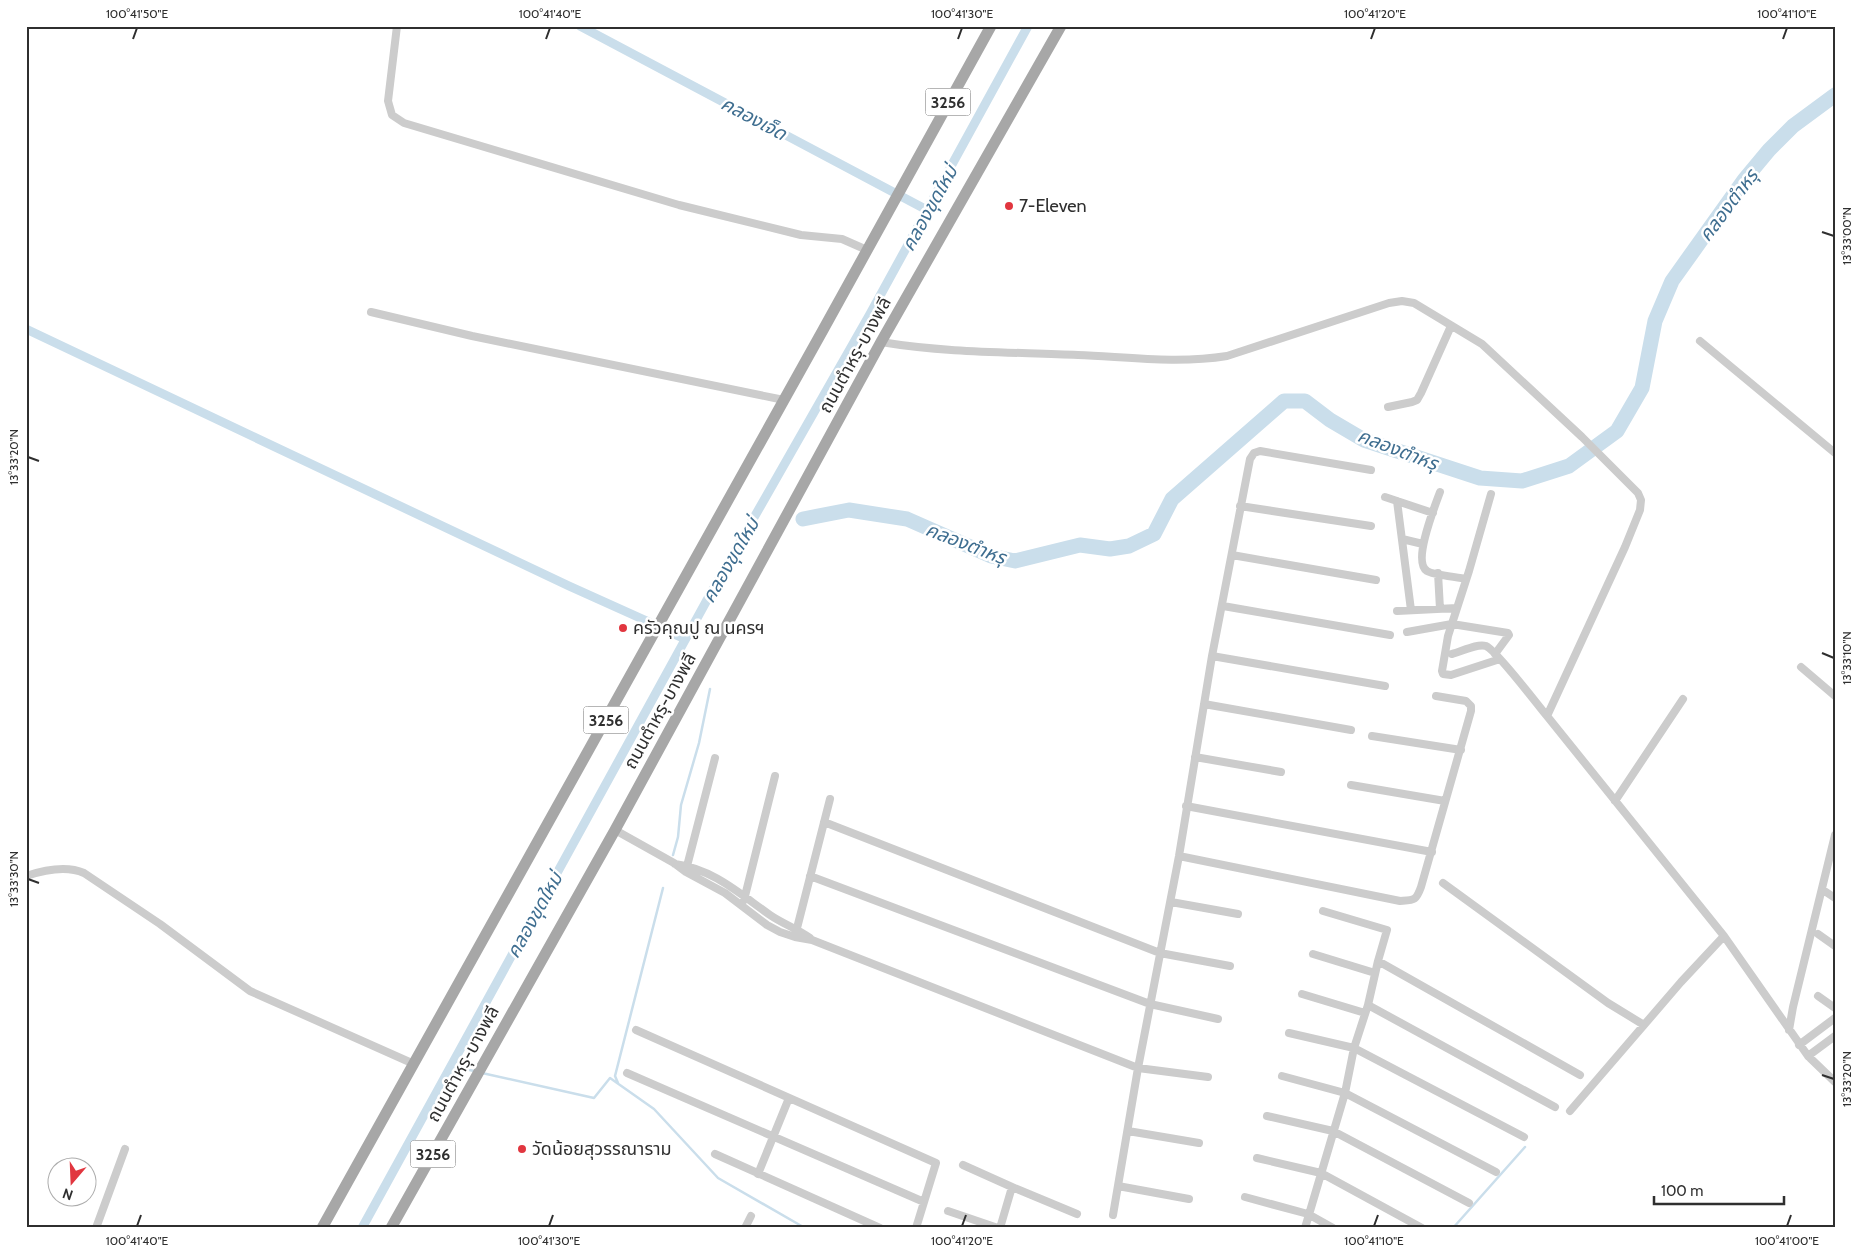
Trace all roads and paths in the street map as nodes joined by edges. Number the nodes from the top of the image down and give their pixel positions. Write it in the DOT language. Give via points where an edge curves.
graph roads {
  1 [pos="397,26"];
  2 [pos="991,26"];
  3 [pos="1061,26"];
  4 [pos="867,250"];
  5 [pos="371,312"];
  6 [pos="1451,326"];
  7 [pos="1700,341"];
  8 [pos="881,342"];
  9 [pos="784,400"];
  10 [pos="1388,407"];
  11 [pos="1835,453"];
  12 [pos="1371,470"];
  13 [pos="1440,492"];
  14 [pos="1491,494"];
  15 [pos="1385,497"];
  16 [pos="1397,501"];
  17 [pos="1240,506"];
  18 [pos="1433,513"];
  19 [pos="1371,526"];
  20 [pos="1402,539"];
  21 [pos="1423,544"];
  22 [pos="1232,555"];
  23 [pos="1438,573"];
  24 [pos="1466,579"];
  25 [pos="1376,580"];
  26 [pos="1223,606"];
  27 [pos="1457,608"];
  28 [pos="1440,609"];
  29 [pos="1411,610"];
  30 [pos="1397,611"];
  31 [pos="1452,624"];
  32 [pos="1408,632"];
  33 [pos="1390,635"];
  34 [pos="1452,654"];
  35 [pos="1212,656"];
  36 [pos="1497,657"];
  37 [pos="1801,667"];
  38 [pos="1385,686"];
  39 [pos="1436,696"];
  40 [pos="1835,696"];
  41 [pos="1683,699"];
  42 [pos="1204,704"];
  43 [pos="1547,716"];
  44 [pos="1351,730"];
  45 [pos="1372,736"];
  46 [pos="1461,750"];
  47 [pos="1194,757"];
  48 [pos="715,758"];
  49 [pos="1282,772"];
  50 [pos="775,776"];
  51 [pos="1351,785"];
  52 [pos="830,798"];
  53 [pos="1445,801"];
  54 [pos="1615,801"];
  55 [pos="1186,806"];
  56 [pos="824,822"];
  57 [pos="615,830"];
  58 [pos="1835,835"];
  59 [pos="1432,852"];
  60 [pos="1179,856"];
  61 [pos="687,869"];
  62 [pos="26,876"];
  63 [pos="810,876"];
  64 [pos="1443,883"];
  65 [pos="1826,892"];
  66 [pos="746,896"];
  67 [pos="1835,898"];
  68 [pos="1171,902"];
  69 [pos="743,906"];
  70 [pos="1323,911"];
  71 [pos="1238,914"];
  72 [pos="797,928"];
  73 [pos="1818,934"];
  74 [pos="1724,936"];
  75 [pos="795,937"];
  76 [pos="812,940"];
  77 [pos="1835,946"];
  78 [pos="1160,953"];
  79 [pos="1313,954"];
  80 [pos="1378,962"];
  81 [pos="1230,966"];
  82 [pos="1375,973"];
  83 [pos="1302,994"];
  84 [pos="1818,996"];
  85 [pos="1150,1004"];
  86 [pos="1368,1005"];
  87 [pos="1835,1008"];
  88 [pos="1365,1013"];
  89 [pos="1835,1018"];
  90 [pos="1218,1019"];
  91 [pos="1644,1025"];
  92 [pos="636,1030"];
  93 [pos="1790,1030"];
  94 [pos="1289,1033"];
  95 [pos="1835,1036"];
  96 [pos="1799,1045"];
  97 [pos="1354,1048"];
  98 [pos="1808,1056"];
  99 [pos="414,1064"];
  100 [pos="1138,1068"];
  101 [pos="627,1073"];
  102 [pos="1580,1075"];
  103 [pos="1282,1076"];
  104 [pos="1208,1077"];
  105 [pos="1835,1082"];
  106 [pos="1345,1093"];
  107 [pos="790,1098"];
  108 [pos="1555,1107"];
  109 [pos="1570,1111"];
  110 [pos="1267,1116"];
  111 [pos="1128,1131"];
  112 [pos="1333,1131"];
  113 [pos="774,1137"];
  114 [pos="1524,1137"];
  115 [pos="1200,1143"];
  116 [pos="125,1149"];
  117 [pos="716,1154"];
  118 [pos="1257,1158"];
  119 [pos="963,1165"];
  120 [pos="1496,1172"];
  121 [pos="1321,1173"];
  122 [pos="758,1174"];
  123 [pos="1012,1186"];
  124 [pos="1118,1186"];
  125 [pos="1244,1197"];
  126 [pos="1189,1199"];
  127 [pos="924,1202"];
  128 [pos="1469,1203"];
  129 [pos="948,1211"];
  130 [pos="1076,1214"];
  131 [pos="1308,1214"];
  132 [pos="1113,1215"];
  133 [pos="751,1216"];
  134 [pos="868,1225"];
  135 [pos="96,1228"];
  136 [pos="322,1228"];
  137 [pos="391,1228"];
  138 [pos="745,1228"];
  139 [pos="880,1228"];
  140 [pos="916,1228"];
  141 [pos="999,1228"];
  142 [pos="1305,1228"];
  143 [pos="1333,1228"];
  144 [pos="1422,1228"];
  1 -- 4 [label="street" via="388,101 392,115 404,123 679,205 802,235 842,239"];
  2 -- 4 [label="main road, 3256"];
  3 -- 8 [label="main road, ถนนตำหรุ-บางพลี / 3256"];
  4 -- 9 [label="main road, 3256"];
  5 -- 9 [label="street"];
  6 -- 8 [label="street" via="1414,303 1402,302 1389,303 1227,356 1210,358 909,347"];
  6 -- 10 [label="street" via="1417,400"];
  6 -- 43 [label="street" via="1482,344 1603,457 1638,493 1640,500 1640,510 1618,564"];
  7 -- 11 [label="street"];
  8 -- 57 [label="main road, ถนนตำหรุ-บางพลี / 3256"];
  9 -- 99 [label="main road, 3256"];
  12 -- 17 [label="street" via="1260,451 1250,458"];
  13 -- 18 [label="street"];
  14 -- 24 [label="street"];
  15 -- 16 [label="street"];
  16 -- 18 [label="street"];
  16 -- 20 [label="street"];
  17 -- 19 [label="street"];
  17 -- 22 [label="street"];
  18 -- 21 [label="street"];
  20 -- 21 [label="street"];
  20 -- 29 [label="street"];
  21 -- 23 [label="street" via="1423,566 1427,571"];
  22 -- 25 [label="street"];
  22 -- 26 [label="street"];
  23 -- 24 [label="street"];
  23 -- 28 [label="street"];
  24 -- 27 [label="street"];
  26 -- 33 [label="street"];
  26 -- 35 [label="street"];
  27 -- 28 [label="street"];
  27 -- 31 [label="street"];
  28 -- 29 [label="street"];
  29 -- 30 [label="street"];
  31 -- 32 [label="street"];
  31 -- 36 [label="street" via="1508,633 1510,635"];
  31 -- 36 [label="street" via="1443,674 1451,675"];
  34 -- 36 [label="street" via="1484,645"];
  35 -- 38 [label="street"];
  35 -- 42 [label="street"];
  36 -- 43 [label="street"];
  37 -- 40 [label="street"];
  39 -- 46 [label="street" via="1466,701 1471,706"];
  41 -- 54 [label="street"];
  42 -- 44 [label="street"];
  42 -- 47 [label="street"];
  43 -- 54 [label="street"];
  45 -- 46 [label="street"];
  46 -- 53 [label="street"];
  47 -- 49 [label="street"];
  47 -- 55 [label="street"];
  48 -- 61 [label="street"];
  50 -- 66 [label="street"];
  51 -- 53 [label="street"];
  52 -- 56 [label="street"];
  53 -- 59 [label="street"];
  54 -- 74 [label="street"];
  55 -- 59 [label="street"];
  55 -- 60 [label="street"];
  56 -- 63 [label="street"];
  56 -- 78 [label="street"];
  57 -- 61 [label="street"];
  57 -- 137 [label="main road, ถนนตำหรุ-บางพลี / 3256"];
  58 -- 93 [label="street"];
  59 -- 60 [label="street" via="1417,896 1400,901"];
  60 -- 68 [label="street"];
  61 -- 66 [label="street" via="724,882"];
  61 -- 69 [label="street"];
  62 -- 99 [label="street" via="64,869 84,873 250,991"];
  63 -- 72 [label="street"];
  63 -- 85 [label="street"];
  64 -- 91 [label="street" via="1608,1003"];
  65 -- 67 [label="street"];
  66 -- 69 [label="street"];
  66 -- 72 [label="street" via="770,915"];
  68 -- 71 [label="street"];
  68 -- 78 [label="street"];
  69 -- 75 [label="street" via="767,925"];
  70 -- 80 [label="street" via="1386,930"];
  72 -- 75 [label="street"];
  72 -- 76 [label="street"];
  73 -- 77 [label="street"];
  74 -- 91 [label="street"];
  74 -- 93 [label="street"];
  75 -- 76 [label="street"];
  76 -- 100 [label="street"];
  78 -- 81 [label="street"];
  78 -- 85 [label="street"];
  79 -- 82 [label="street"];
  80 -- 82 [label="street"];
  80 -- 102 [label="street"];
  82 -- 86 [label="street"];
  83 -- 88 [label="street"];
  84 -- 87 [label="street"];
  85 -- 90 [label="street"];
  85 -- 100 [label="street"];
  86 -- 88 [label="street"];
  86 -- 108 [label="street"];
  88 -- 97 [label="street"];
  89 -- 96 [label="street"];
  91 -- 109 [label="street"];
  92 -- 107 [label="street"];
  93 -- 96 [label="street"];
  94 -- 97 [label="street"];
  95 -- 98 [label="street"];
  96 -- 98 [label="street"];
  97 -- 106 [label="street"];
  97 -- 114 [label="street"];
  98 -- 105 [label="street"];
  99 -- 136 [label="main road, 3256"];
  100 -- 104 [label="street"];
  100 -- 111 [label="street"];
  101 -- 113 [label="street"];
  103 -- 106 [label="street"];
  106 -- 112 [label="street"];
  106 -- 120 [label="street"];
  107 -- 113 [label="street"];
  107 -- 127 [label="street" via="936,1163"];
  110 -- 112 [label="street"];
  111 -- 115 [label="street"];
  111 -- 124 [label="street"];
  112 -- 121 [label="street"];
  112 -- 128 [label="street"];
  113 -- 122 [label="street"];
  113 -- 127 [label="street"];
  116 -- 135 [label="street"];
  117 -- 122 [label="street"];
  118 -- 121 [label="street"];
  119 -- 123 [label="street"];
  121 -- 131 [label="street"];
  121 -- 144 [label="street"];
  122 -- 134 [label="street"];
  123 -- 130 [label="street"];
  123 -- 141 [label="street"];
  124 -- 126 [label="street"];
  124 -- 132 [label="street"];
  125 -- 131 [label="street"];
  127 -- 140 [label="street"];
  129 -- 141 [label="street"];
  131 -- 142 [label="street"];
  131 -- 143 [label="street"];
  133 -- 138 [label="street"];
  134 -- 139 [label="street"];
}
